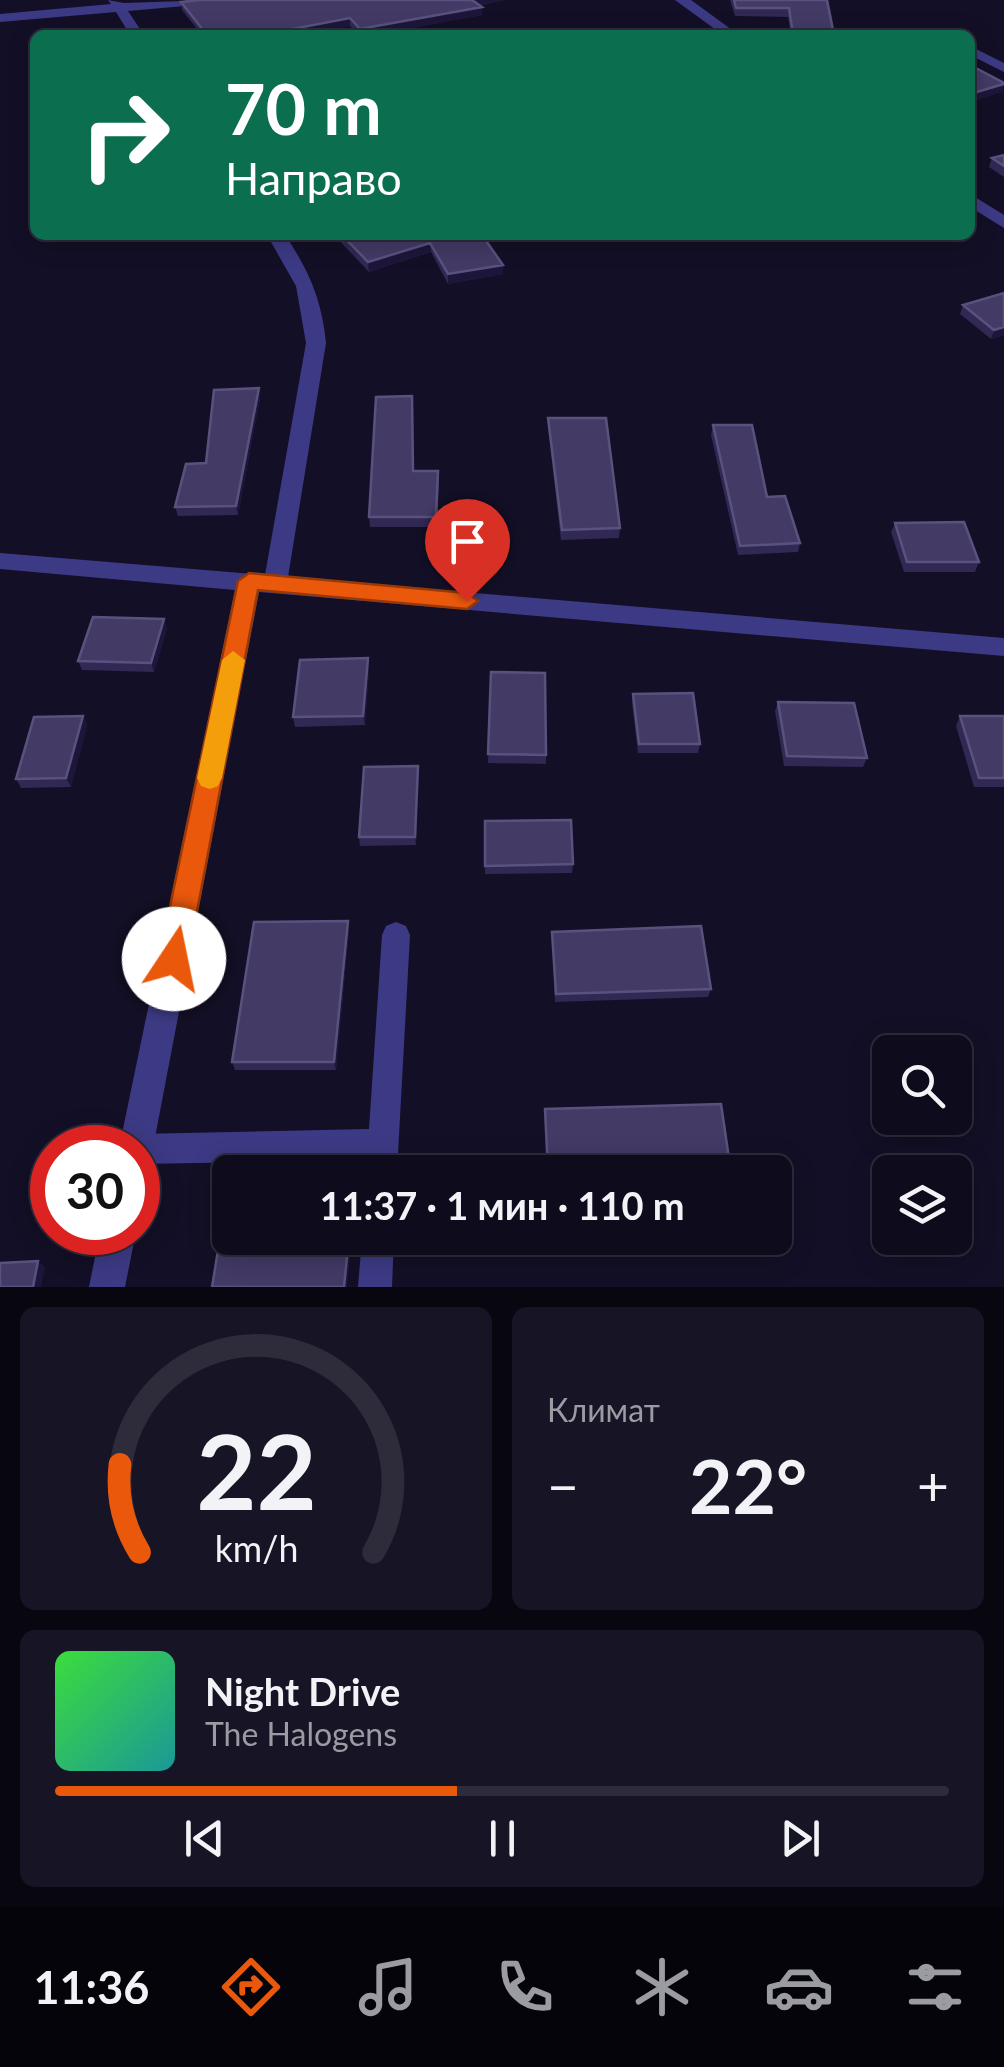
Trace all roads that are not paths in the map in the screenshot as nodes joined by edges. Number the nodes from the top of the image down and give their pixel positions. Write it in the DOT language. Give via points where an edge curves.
graph roads {
  1 [pos="207,0"];
  2 [pos="682,0"];
  3 [pos="117,4"];
  4 [pos="0,18"];
  5 [pos="135,30"];
  6 [pos="725,30"];
  7 [pos="975,53"];
  8 [pos="1004,68"];
  9 [pos="975,202"];
  10 [pos="1004,222"];
  11 [pos="279,240"];
  12 [pos="0,561"];
  13 [pos="262,583"];
  14 [pos="1004,647"];
  15 [pos="396,935"];
  16 [pos="141,1125"];
  17 [pos="160,1149"];
  18 [pos="309,1155"];
  19 [pos="383,1155"];
  20 [pos="114,1255"];
  21 [pos="377,1255"];
  22 [pos="108,1287"];
  23 [pos="375,1287"];
  1 -- 3 [label="street"];
  2 -- 6 [label="street"];
  3 -- 4 [label="street"];
  3 -- 5 [label="street"];
  7 -- 8 [label="lane"];
  9 -- 10 [label="street"];
  11 -- 13 [label="street" via="306,278 316,343"];
  12 -- 13 [label="street"];
  13 -- 14 [label="street"];
  13 -- 16 [label="street"];
  15 -- 19 [label="lane"];
  17 -- 18 [label="lane"];
  20 -- 22 [label="street"];
  21 -- 23 [label="lane"];
}
